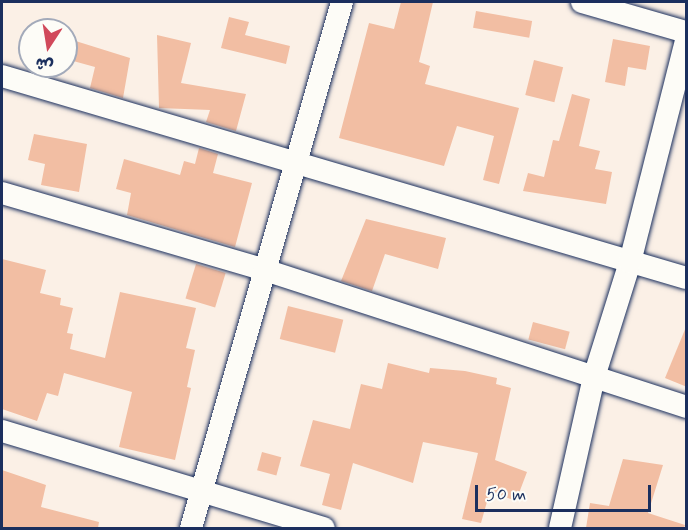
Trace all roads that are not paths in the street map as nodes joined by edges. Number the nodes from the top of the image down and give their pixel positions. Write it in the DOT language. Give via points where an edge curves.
graph roads {
  1 [pos="342,2"];
  2 [pos="582,2"];
  3 [pos="687,32"];
  4 [pos="687,41"];
  5 [pos="2,76"];
  6 [pos="296,162"];
  7 [pos="2,193"];
  8 [pos="630,262"];
  9 [pos="265,270"];
  10 [pos="687,278"];
  11 [pos="594,377"];
  12 [pos="687,407"];
  13 [pos="2,431"];
  14 [pos="202,489"];
  15 [pos="191,528"];
  16 [pos="324,528"];
  17 [pos="560,528"];
  1 -- 6 [label="street"];
  2 -- 3 [label="street"];
  4 -- 8 [label="street"];
  5 -- 6 [label="street"];
  6 -- 8 [label="street"];
  6 -- 9 [label="street"];
  7 -- 9 [label="street"];
  8 -- 10 [label="street"];
  8 -- 11 [label="street"];
  9 -- 11 [label="street"];
  9 -- 14 [label="street"];
  11 -- 12 [label="street"];
  11 -- 17 [label="street"];
  13 -- 14 [label="street"];
  14 -- 15 [label="street"];
  14 -- 16 [label="street"];
}
